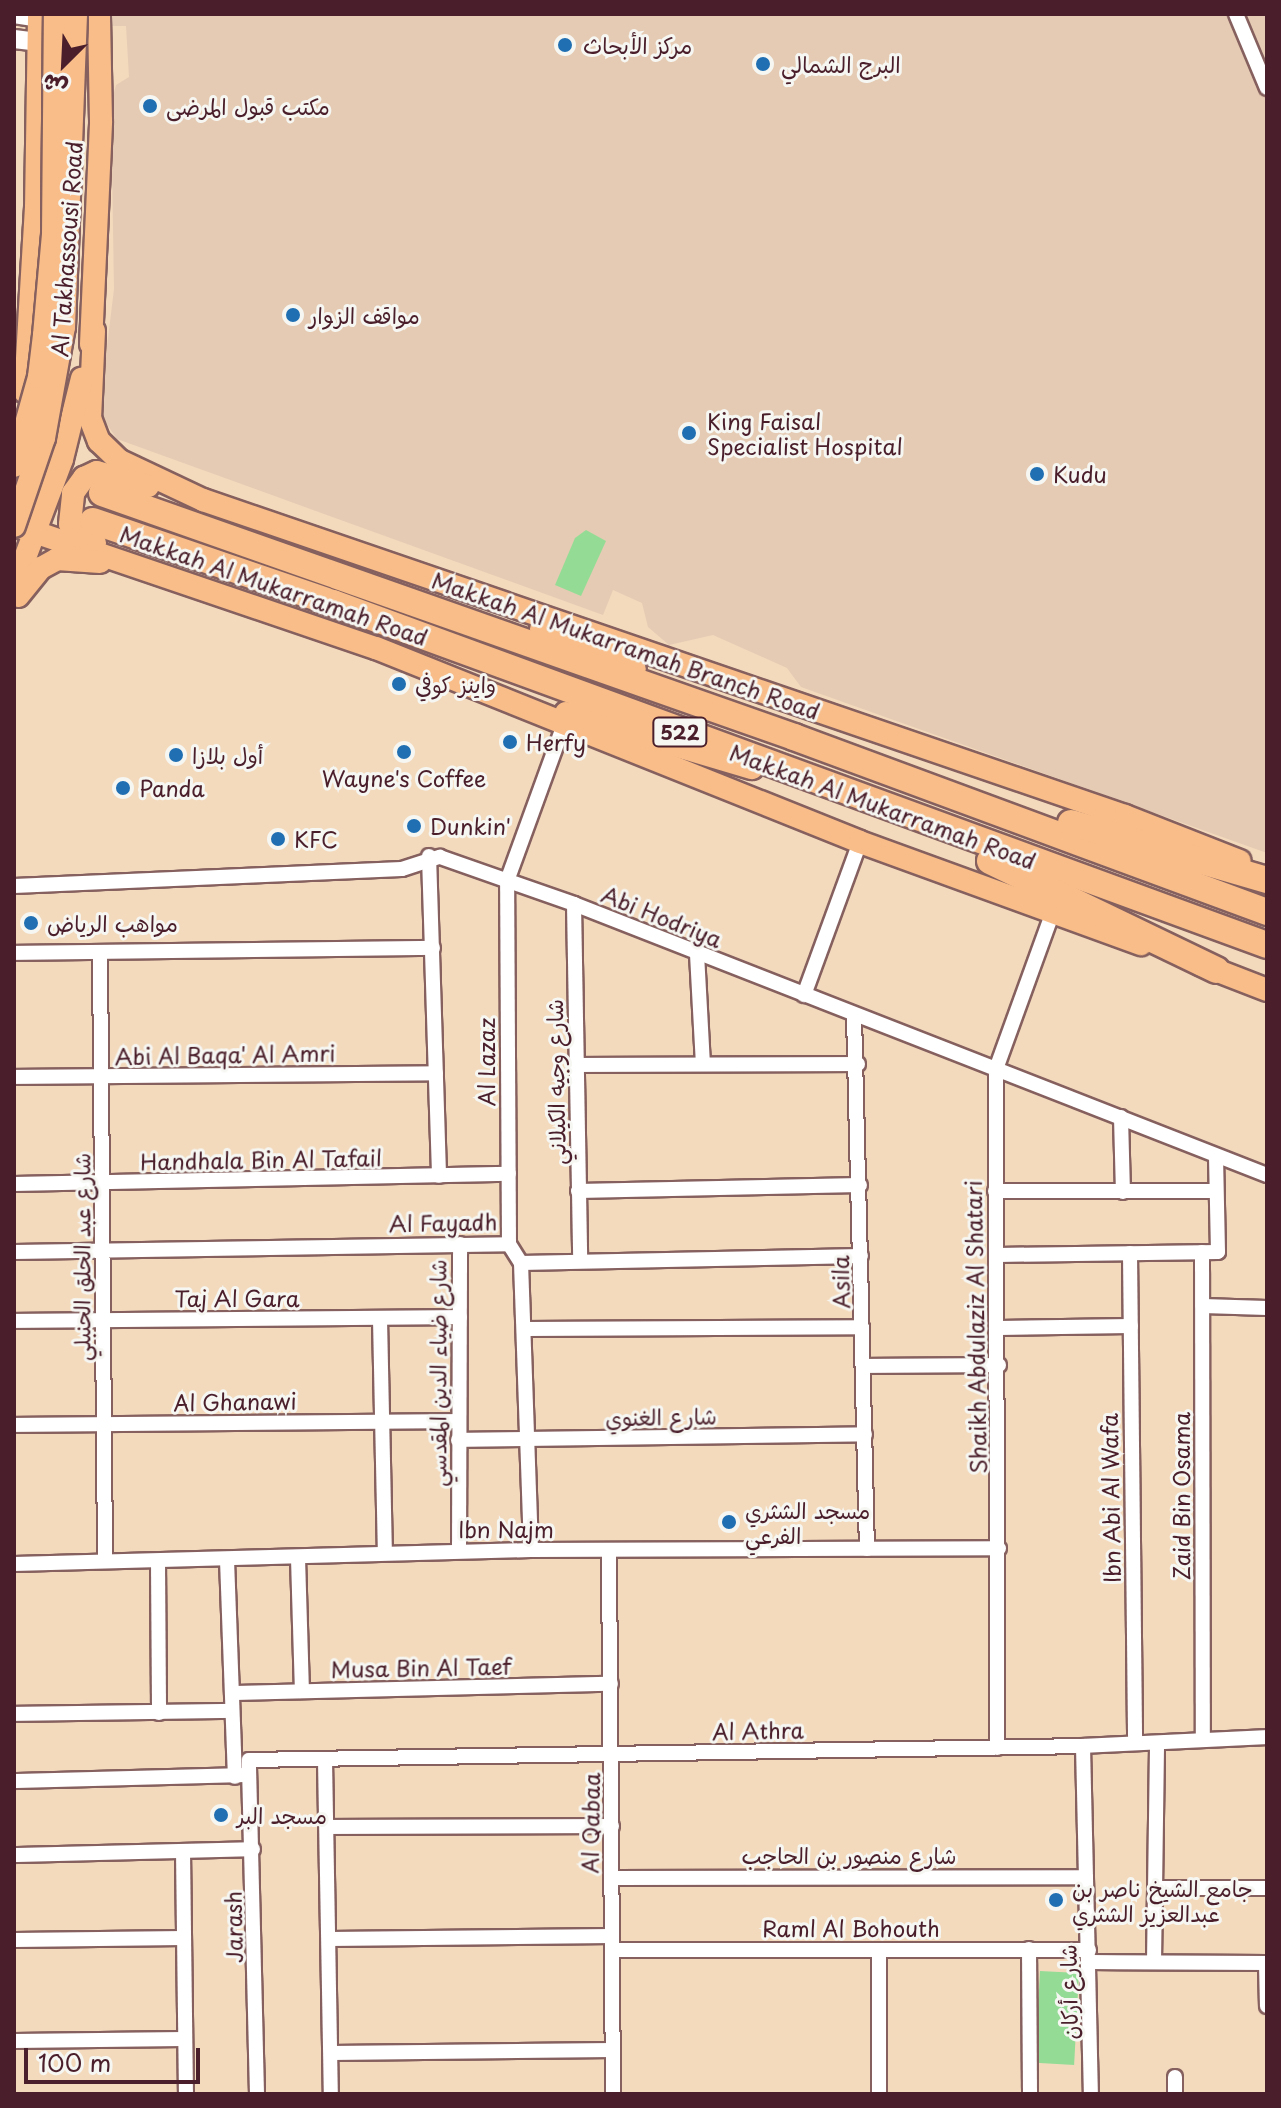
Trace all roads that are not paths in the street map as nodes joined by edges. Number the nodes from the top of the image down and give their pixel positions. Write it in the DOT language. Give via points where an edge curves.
graph roads {
  1 [pos="14,14"];
  2 [pos="76,14"];
  3 [pos="99,14"];
  4 [pos="1236,14"];
  5 [pos="44,15"];
  6 [pos="14,39"];
  7 [pos="38,42"];
  8 [pos="1267,88"];
  9 [pos="94,331"];
  10 [pos="29,375"];
  11 [pos="14,393"];
  12 [pos="14,436"];
  13 [pos="14,466"];
  14 [pos="102,493"];
  15 [pos="203,500"];
  16 [pos="93,521"];
  17 [pos="14,525"];
  18 [pos="37,532"];
  19 [pos="381,561"];
  20 [pos="167,576"];
  21 [pos="14,587"];
  22 [pos="14,600"];
  23 [pos="376,648"];
  24 [pos="563,727"];
  25 [pos="794,737"];
  26 [pos="922,784"];
  27 [pos="872,803"];
  28 [pos="860,842"];
  29 [pos="429,856"];
  30 [pos="1267,872"];
  31 [pos="1267,880"];
  32 [pos="507,881"];
  33 [pos="14,886"];
  34 [pos="574,904"];
  35 [pos="1267,912"];
  36 [pos="1052,914"];
  37 [pos="1267,945"];
  38 [pos="433,948"];
  39 [pos="100,952"];
  40 [pos="14,953"];
  41 [pos="697,954"];
  42 [pos="1216,970"];
  43 [pos="1267,990"];
  44 [pos="804,995"];
  45 [pos="854,1015"];
  46 [pos="703,1064"];
  47 [pos="858,1064"];
  48 [pos="578,1065"];
  49 [pos="996,1069"];
  50 [pos="436,1073"];
  51 [pos="14,1077"];
  52 [pos="101,1077"];
  53 [pos="1121,1117"];
  54 [pos="1216,1157"];
  55 [pos="509,1174"];
  56 [pos="1267,1175"];
  57 [pos="439,1176"];
  58 [pos="14,1184"];
  59 [pos="103,1184"];
  60 [pos="860,1185"];
  61 [pos="578,1191"];
  62 [pos="995,1191"];
  63 [pos="1216,1191"];
  64 [pos="1123,1192"];
  65 [pos="460,1244"];
  66 [pos="509,1244"];
  67 [pos="103,1249"];
  68 [pos="14,1252"];
  69 [pos="1202,1252"];
  70 [pos="1130,1253"];
  71 [pos="998,1255"];
  72 [pos="861,1256"];
  73 [pos="580,1260"];
  74 [pos="521,1263"];
  75 [pos="1203,1306"];
  76 [pos="1267,1308"];
  77 [pos="460,1317"];
  78 [pos="380,1319"];
  79 [pos="14,1321"];
  80 [pos="103,1321"];
  81 [pos="1131,1326"];
  82 [pos="862,1327"];
  83 [pos="999,1328"];
  84 [pos="525,1329"];
  85 [pos="999,1365"];
  86 [pos="864,1366"];
  87 [pos="383,1421"];
  88 [pos="457,1421"];
  89 [pos="104,1424"];
  90 [pos="14,1425"];
  91 [pos="865,1434"];
  92 [pos="458,1440"];
  93 [pos="528,1440"];
  94 [pos="999,1548"];
  95 [pos="867,1549"];
  96 [pos="531,1550"];
  97 [pos="459,1551"];
  98 [pos="609,1552"];
  99 [pos="385,1553"];
  100 [pos="298,1558"];
  101 [pos="227,1560"];
  102 [pos="105,1561"];
  103 [pos="158,1563"];
  104 [pos="14,1564"];
  105 [pos="611,1684"];
  106 [pos="302,1691"];
  107 [pos="232,1693"];
  108 [pos="232,1711"];
  109 [pos="159,1713"];
  110 [pos="14,1714"];
  111 [pos="1267,1737"];
  112 [pos="1203,1739"];
  113 [pos="1135,1743"];
  114 [pos="1157,1743"];
  115 [pos="1083,1746"];
  116 [pos="997,1748"];
  117 [pos="613,1755"];
  118 [pos="249,1760"];
  119 [pos="325,1760"];
  120 [pos="241,1776"];
  121 [pos="14,1781"];
  122 [pos="612,1826"];
  123 [pos="327,1827"];
  124 [pos="253,1849"];
  125 [pos="183,1851"];
  126 [pos="14,1855"];
  127 [pos="1086,1877"];
  128 [pos="612,1878"];
  129 [pos="1155,1888"];
  130 [pos="1267,1888"];
  131 [pos="184,1938"];
  132 [pos="329,1939"];
  133 [pos="14,1940"];
  134 [pos="612,1943"];
  135 [pos="1029,1949"];
  136 [pos="879,1950"];
  137 [pos="1090,1956"];
  138 [pos="1154,1962"];
  139 [pos="1266,1963"];
  140 [pos="1267,2006"];
  141 [pos="184,2039"];
  142 [pos="14,2041"];
  143 [pos="613,2050"];
  144 [pos="331,2053"];
  145 [pos="1175,2077"];
  146 [pos="186,2094"];
  147 [pos="257,2094"];
  148 [pos="331,2094"];
  149 [pos="613,2094"];
  150 [pos="879,2094"];
  151 [pos="1030,2094"];
  152 [pos="1091,2094"];
  153 [pos="1175,2094"];
  1 -- 5 [label="street"];
  2 -- 17 [label="main road, Al Takhassousi Road, bridge" via="64,327 44,438"];
  3 -- 9 [label="main road"];
  4 -- 8 [label="street"];
  5 -- 7 [label="main road"];
  5 -- 13 [label="main road, Al Takhassousi Road, bridge" via="53,235 39,377"];
  6 -- 7 [label="street"];
  7 -- 10 [label="main road"];
  9 -- 10 [label="main road" via="65,392 47,394"];
  9 -- 15 [label="main road, Makkah Al Mukarramah Branch Road" via="90,418 99,441 120,461"];
  9 -- 18 [label="main road" via="62,459"];
  10 -- 11 [label="main road"];
  10 -- 12 [label="main road"];
  12 -- 18 [label="main road" via="40,477"];
  14 -- 25 [label="highway, Makkah Al Mukarramah Road / 522"];
  15 -- 19 [label="main road, Makkah Al Mukarramah Branch Road"];
  15 -- 20 [label="main road" via="97,472 73,493 70,524 78,536 140,559"];
  16 -- 27 [label="highway, Makkah Al Mukarramah Road / 522" via="333,603"];
  17 -- 18 [label="main road"];
  18 -- 20 [label="main road"];
  18 -- 21 [label="main road"];
  19 -- 25 [label="main road"];
  19 -- 30 [label="main road, Makkah Al Mukarramah Branch Road" via="1125,816"];
  20 -- 22 [label="main road" via="57,559 41,568"];
  20 -- 23 [label="main road"];
  23 -- 24 [label="main road"];
  23 -- 27 [label="main road" via="586,720"];
  24 -- 28 [label="main road"];
  24 -- 32 [label="street"];
  25 -- 26 [label="highway, Makkah Al Mukarramah Road / 522"];
  26 -- 31 [label="highway" via="1151,843"];
  26 -- 35 [label="highway, Makkah Al Mukarramah Road / 522"];
  27 -- 37 [label="highway, Makkah Al Mukarramah Road / 522"];
  27 -- 42 [label="highway"];
  28 -- 36 [label="main road"];
  28 -- 44 [label="street"];
  29 -- 32 [label="street, Abi Hodriya"];
  29 -- 33 [label="street" via="402,869"];
  29 -- 38 [label="street"];
  32 -- 34 [label="street, Abi Hodriya"];
  32 -- 55 [label="street, Al Lazaz"];
  34 -- 41 [label="street, Abi Hodriya"];
  34 -- 48 [label="street, شارع وجيه الكيلاني"];
  36 -- 42 [label="main road"];
  36 -- 49 [label="street, Shaikh Abdulaziz Al Shatari"];
  38 -- 39 [label="street"];
  38 -- 50 [label="street"];
  39 -- 40 [label="street"];
  39 -- 52 [label="street, شارع عبد الحلق الحنبلي"];
  41 -- 44 [label="street, Abi Hodriya"];
  41 -- 46 [label="street"];
  42 -- 43 [label="main road"];
  44 -- 45 [label="street, Abi Hodriya"];
  45 -- 47 [label="street, Asila"];
  45 -- 49 [label="street, Abi Hodriya"];
  46 -- 47 [label="street"];
  46 -- 48 [label="street"];
  47 -- 60 [label="street, Asila"];
  48 -- 61 [label="street, شارع وجيه الكيلاني"];
  49 -- 53 [label="street, Abi Hodriya"];
  49 -- 62 [label="street, Shaikh Abdulaziz Al Shatari"];
  50 -- 52 [label="street, Abi Al Baqa' Al Amri"];
  50 -- 57 [label="street"];
  51 -- 52 [label="street, Abi Al Baqa' Al Amri"];
  52 -- 59 [label="street, شارع عبد الحلق الحنبلي"];
  53 -- 54 [label="street, Abi Hodriya"];
  53 -- 64 [label="street"];
  54 -- 56 [label="street, Abi Hodriya"];
  54 -- 63 [label="street"];
  55 -- 57 [label="street, Handhala Bin Al Tafail"];
  55 -- 66 [label="street, Al Lazaz"];
  57 -- 59 [label="street, Handhala Bin Al Tafail"];
  58 -- 59 [label="street, Handhala Bin Al Tafail"];
  59 -- 67 [label="street, شارع عبد الحلق الحنبلي"];
  60 -- 61 [label="street"];
  60 -- 72 [label="street, Asila"];
  61 -- 73 [label="street, شارع وجيه الكيلاني"];
  62 -- 64 [label="street"];
  62 -- 71 [label="street, Shaikh Abdulaziz Al Shatari"];
  63 -- 64 [label="street"];
  63 -- 69 [label="street" via="1218,1252"];
  65 -- 66 [label="street, Al Fayadh"];
  65 -- 67 [label="street, Al Fayadh"];
  65 -- 77 [label="street, شارع ضياء الدين المقدسي"];
  66 -- 74 [label="street, Al Fayadh"];
  67 -- 68 [label="street, Al Fayadh"];
  67 -- 80 [label="street, شارع عبد الحلق الحنبلي"];
  69 -- 70 [label="street"];
  69 -- 75 [label="street, Zaid Bin Osama"];
  70 -- 71 [label="street"];
  70 -- 81 [label="street, Ibn Abi Al Wafa"];
  71 -- 83 [label="street, Shaikh Abdulaziz Al Shatari"];
  72 -- 73 [label="street"];
  72 -- 82 [label="street, Asila"];
  73 -- 74 [label="street"];
  74 -- 84 [label="street"];
  75 -- 76 [label="street"];
  75 -- 112 [label="street, Zaid Bin Osama"];
  77 -- 78 [label="street, Taj Al Gara"];
  77 -- 88 [label="street, شارع ضياء الدين المقدسي"];
  78 -- 80 [label="street, Taj Al Gara"];
  78 -- 87 [label="street"];
  79 -- 80 [label="street, Taj Al Gara"];
  80 -- 89 [label="street, شارع عبد الحلق الحنبلي"];
  81 -- 83 [label="street"];
  81 -- 113 [label="street, Ibn Abi Al Wafa"];
  82 -- 84 [label="street"];
  82 -- 86 [label="street, Asila"];
  83 -- 85 [label="street, Shaikh Abdulaziz Al Shatari"];
  84 -- 93 [label="street"];
  85 -- 86 [label="street"];
  85 -- 94 [label="street, Shaikh Abdulaziz Al Shatari"];
  86 -- 91 [label="street, Asila"];
  87 -- 88 [label="street, Al Ghanawi"];
  87 -- 89 [label="street, Al Ghanawi"];
  87 -- 99 [label="street"];
  88 -- 92 [label="street, شارع ضياء الدين المقدسي"];
  89 -- 90 [label="street, Al Ghanawi"];
  89 -- 102 [label="street, شارع عبد الحلق الحنبلي"];
  91 -- 93 [label="street, شارع الغنوي"];
  91 -- 95 [label="street, Asila"];
  92 -- 93 [label="street, شارع الغنوي"];
  92 -- 97 [label="street, شارع ضياء الدين المقدسي"];
  93 -- 96 [label="street"];
  94 -- 95 [label="street, Ibn Najm"];
  94 -- 116 [label="street, Shaikh Abdulaziz Al Shatari"];
  95 -- 98 [label="street, Ibn Najm"];
  96 -- 97 [label="street, Ibn Najm"];
  96 -- 98 [label="street, Ibn Najm"];
  97 -- 99 [label="street, Ibn Najm"];
  98 -- 105 [label="street, Al Qabaa"];
  99 -- 100 [label="street, Ibn Najm"];
  100 -- 101 [label="street, Ibn Najm"];
  100 -- 106 [label="street"];
  101 -- 103 [label="street, Ibn Najm"];
  101 -- 107 [label="street"];
  102 -- 103 [label="street, Ibn Najm"];
  102 -- 104 [label="street, Ibn Najm"];
  103 -- 109 [label="street"];
  105 -- 106 [label="street, Musa Bin Al Taef"];
  105 -- 117 [label="street, Al Qabaa"];
  106 -- 107 [label="street, Musa Bin Al Taef"];
  107 -- 108 [label="street"];
  108 -- 109 [label="street"];
  108 -- 120 [label="street"];
  109 -- 110 [label="street"];
  111 -- 112 [label="street, Al Athra"];
  112 -- 114 [label="street, Al Athra"];
  113 -- 114 [label="street, Al Athra"];
  113 -- 115 [label="street, Al Athra"];
  114 -- 129 [label="street"];
  115 -- 116 [label="street, Al Athra"];
  115 -- 127 [label="street, شارع أركان"];
  116 -- 117 [label="street, Al Athra"];
  117 -- 119 [label="street, Al Athra"];
  117 -- 122 [label="street, Al Qabaa"];
  118 -- 119 [label="street, Al Athra"];
  118 -- 120 [label="street, Jarash"];
  119 -- 123 [label="street"];
  120 -- 121 [label="street"];
  120 -- 124 [label="street, Jarash"];
  122 -- 123 [label="street"];
  122 -- 128 [label="street, Al Qabaa"];
  123 -- 132 [label="street"];
  124 -- 125 [label="street"];
  124 -- 147 [label="street, Jarash"];
  125 -- 126 [label="street"];
  125 -- 131 [label="street"];
  127 -- 128 [label="street, شارع منصور بن الحاجب"];
  127 -- 137 [label="street, شارع أركان"];
  128 -- 134 [label="street, Al Qabaa"];
  129 -- 130 [label="street"];
  129 -- 138 [label="street"];
  131 -- 133 [label="street"];
  131 -- 141 [label="street"];
  132 -- 134 [label="street, Raml Al Bohouth"];
  132 -- 144 [label="street"];
  134 -- 136 [label="street, Raml Al Bohouth"];
  134 -- 143 [label="street, Al Qabaa"];
  135 -- 136 [label="street, Raml Al Bohouth"];
  135 -- 137 [label="street, Raml Al Bohouth"];
  135 -- 151 [label="street"];
  136 -- 150 [label="street"];
  137 -- 138 [label="street, Raml Al Bohouth"];
  137 -- 152 [label="street, شارع أركان"];
  138 -- 139 [label="street, Raml Al Bohouth"];
  139 -- 140 [label="street"];
  141 -- 142 [label="street"];
  141 -- 146 [label="street"];
  143 -- 144 [label="street"];
  143 -- 149 [label="street, Al Qabaa"];
  144 -- 148 [label="street"];
  145 -- 153 [label="street"];
}
